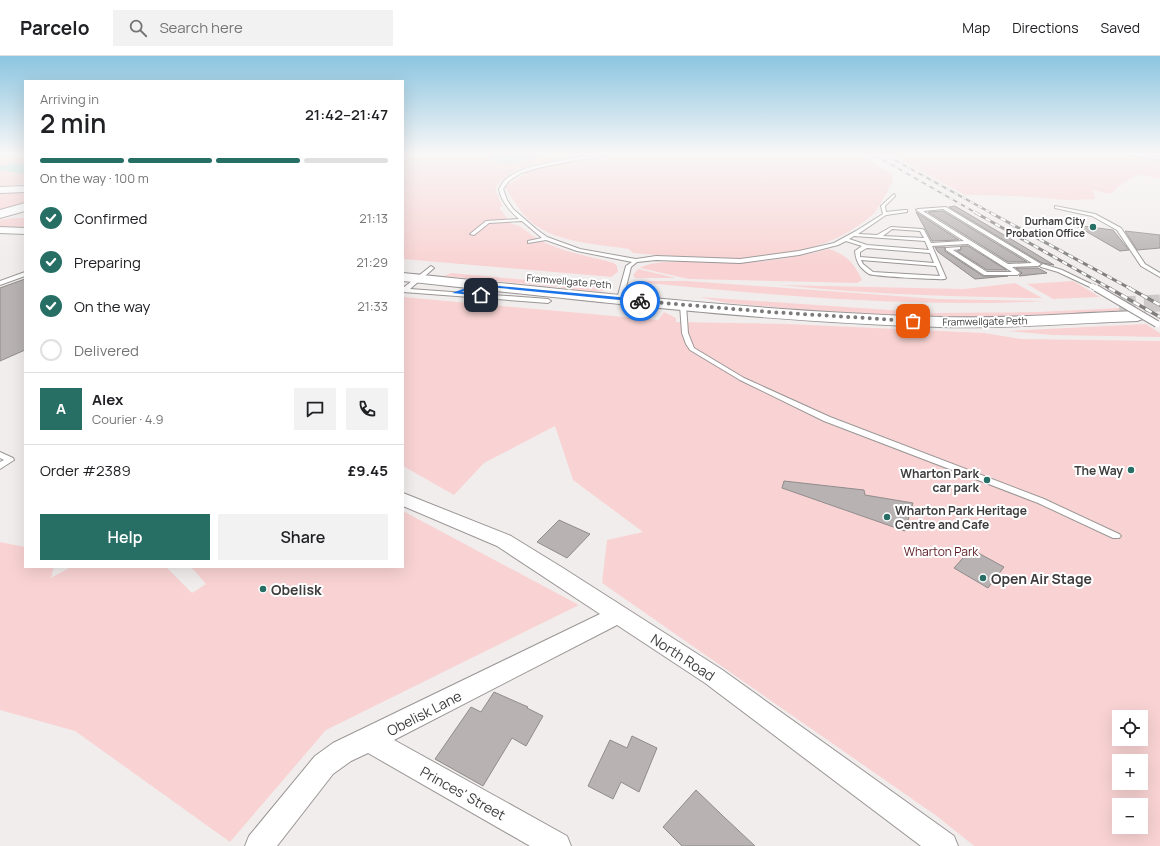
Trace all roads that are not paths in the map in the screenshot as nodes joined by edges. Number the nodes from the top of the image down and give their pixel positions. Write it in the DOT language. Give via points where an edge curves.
graph roads {
  1 [pos="501,190"];
  2 [pos="894,195"];
  3 [pos="24,207"];
  4 [pos="1057,207"];
  5 [pos="905,211"];
  6 [pos="1,214"];
  7 [pos="24,214"];
  8 [pos="885,214"];
  9 [pos="523,220"];
  10 [pos="0,230"];
  11 [pos="24,230"];
  12 [pos="472,234"];
  13 [pos="853,235"];
  14 [pos="878,237"];
  15 [pos="547,238"];
  16 [pos="846,239"];
  17 [pos="530,242"];
  18 [pos="969,242"];
  19 [pos="928,243"];
  20 [pos="866,246"];
  21 [pos="977,247"];
  22 [pos="932,252"];
  23 [pos="858,258"];
  24 [pos="636,261"];
  25 [pos="937,265"];
  26 [pos="404,266"];
  27 [pos="1007,266"];
  28 [pos="1043,266"];
  29 [pos="431,268"];
  30 [pos="24,274"];
  31 [pos="1160,275"];
  32 [pos="0,283"];
  33 [pos="479,285"];
  34 [pos="407,286"];
  35 [pos="622,292"];
  36 [pos="455,293"];
  37 [pos="548,301"];
  38 [pos="684,305"];
  39 [pos="1119,305"];
  40 [pos="1137,316"];
  41 [pos="1159,325"];
  42 [pos="0,455"];
  43 [pos="0,466"];
  44 [pos="404,499"];
  45 [pos="1116,536"];
  46 [pos="618,615"];
  47 [pos="369,740"];
  48 [pos="259,846"];
  49 [pos="557,846"];
  50 [pos="944,846"];
  1 -- 9 [label="lane" via="511,209"];
  2 -- 8 [label="lane" via="883,206"];
  3 -- 6 [label="highway"];
  4 -- 31 [label="lane" via="1093,215 1119,229 1143,265"];
  5 -- 8 [label="lane"];
  6 -- 7 [label="highway"];
  8 -- 13 [label="lane"];
  9 -- 12 [label="lane" via="488,222"];
  9 -- 15 [label="lane"];
  10 -- 11 [label="street"];
  13 -- 14 [label="lane"];
  13 -- 16 [label="lane"];
  14 -- 19 [label="lane"];
  14 -- 19 [label="lane" via="891,228 922,230"];
  15 -- 17 [label="lane"];
  15 -- 24 [label="lane" via="576,249"];
  16 -- 20 [label="lane"];
  16 -- 24 [label="lane" via="836,244 765,259 656,258"];
  18 -- 19 [label="lane"];
  18 -- 21 [label="lane"];
  18 -- 27 [label="lane" via="918,210 944,208 1038,264"];
  19 -- 22 [label="lane"];
  20 -- 22 [label="lane"];
  20 -- 23 [label="lane" via="857,251"];
  21 -- 27 [label="lane"];
  21 -- 27 [label="lane" via="948,249 986,274 1017,273"];
  22 -- 25 [label="lane"];
  23 -- 25 [label="lane"];
  23 -- 25 [label="lane" via="861,265 872,273 943,278"];
  24 -- 35 [label="lane" via="629,266"];
  26 -- 29 [label="highway, Framwellgate Peth"];
  28 -- 41 [label="lane, bridge" via="1092,286"];
  29 -- 34 [label="lane"];
  29 -- 35 [label="highway, Framwellgate Peth"];
  30 -- 32 [label="lane"];
  33 -- 34 [label="highway, Framwellgate Peth"];
  33 -- 35 [label="highway, Framwellgate Peth"];
  33 -- 36 [label="lane"];
  34 -- 36 [label="lane"];
  35 -- 38 [label="highway, Framwellgate Peth"];
  35 -- 39 [label="highway, Framwellgate Peth" via="708,294 909,308"];
  36 -- 37 [label="lane"];
  38 -- 40 [label="highway, Framwellgate Peth" via="943,322"];
  38 -- 45 [label="lane" via="683,322 689,346 742,379 827,420 1041,501"];
  42 -- 43 [label="lane" via="10,460"];
  44 -- 46 [label="street, North Road" via="504,541"];
  46 -- 47 [label="street, Obelisk Lane"];
  46 -- 50 [label="street, North Road" via="713,676"];
  47 -- 48 [label="street, Obelisk Lane" via="342,752 324,765"];
  47 -- 49 [label="street, Princes' Street"];
}
